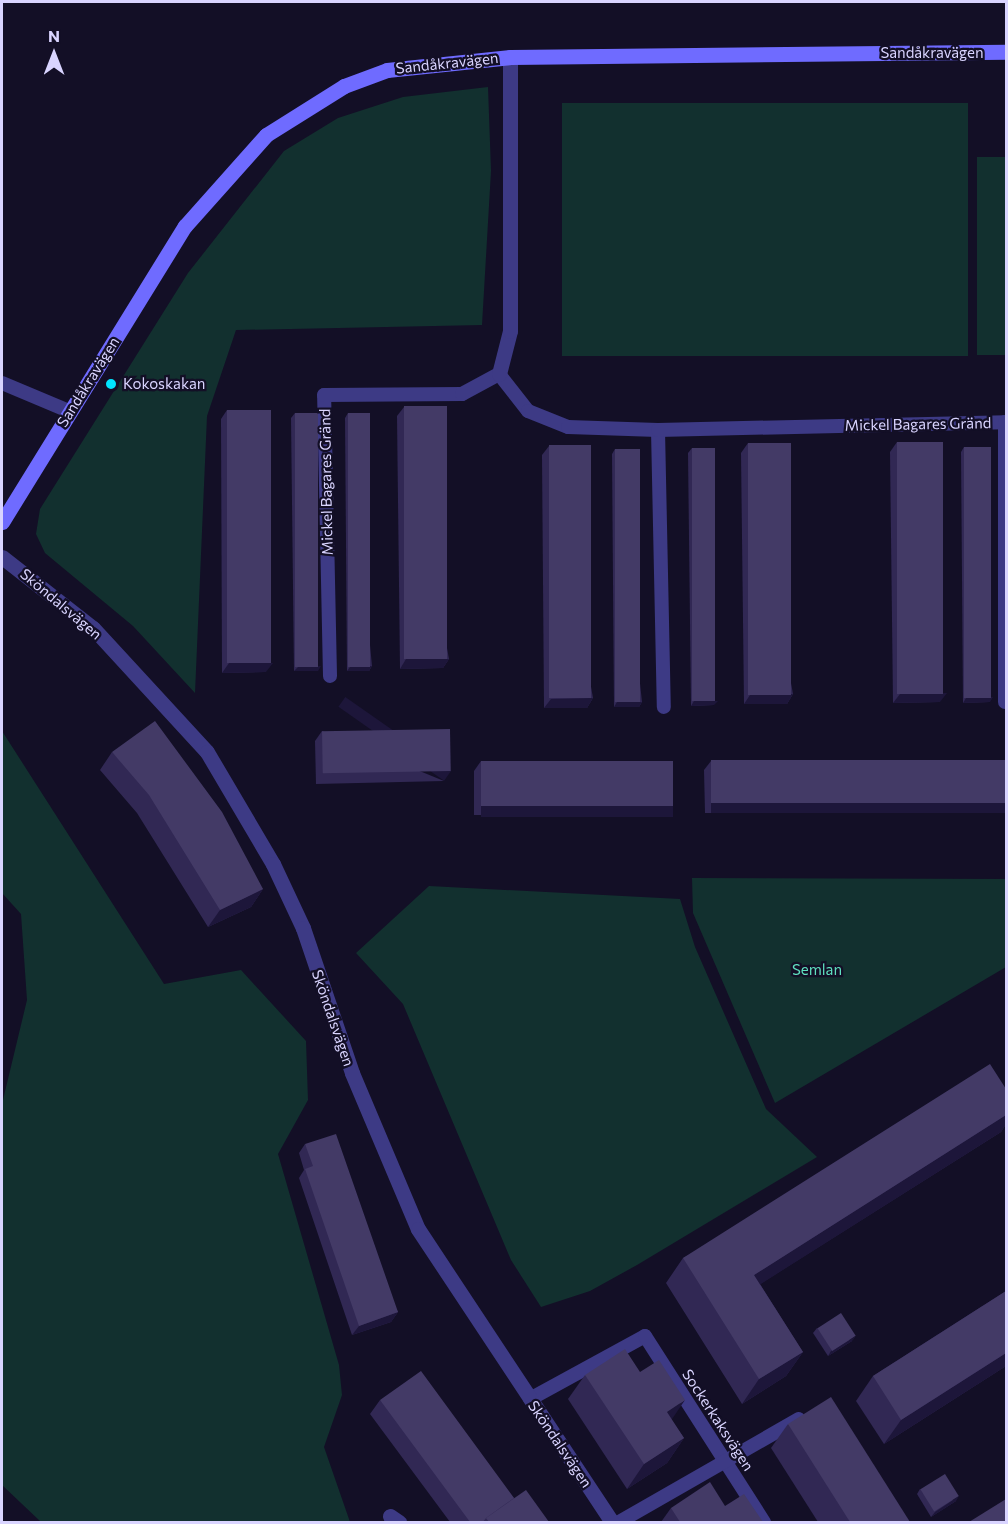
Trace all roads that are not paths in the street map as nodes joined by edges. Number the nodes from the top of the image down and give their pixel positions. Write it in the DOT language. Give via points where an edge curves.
graph roads {
  1 [pos="1006,52"];
  2 [pos="510,57"];
  3 [pos="499,374"];
  4 [pos="2,383"];
  5 [pos="69,411"];
  6 [pos="658,430"];
  7 [pos="2,522"];
  8 [pos="2,557"];
  9 [pos="330,676"];
  10 [pos="1005,702"];
  11 [pos="664,707"];
  12 [pos="530,1399"];
  13 [pos="814,1410"];
  14 [pos="727,1464"];
  15 [pos="612,1522"];
  16 [pos="619,1522"];
  17 [pos="764,1522"];
  1 -- 2 [label="street, Sandåkravägen"];
  2 -- 3 [label="street" via="510,332"];
  2 -- 5 [label="street, Sandåkravägen" via="387,70 334,92 266,135 185,226"];
  3 -- 6 [label="lane, Mickel Bagares Gränd" via="528,411 568,427"];
  3 -- 9 [label="lane, Mickel Bagares Gränd" via="462,394 324,395"];
  4 -- 5 [label="lane"];
  5 -- 7 [label="street, Sandåkravägen"];
  6 -- 10 [label="lane, Mickel Bagares Gränd" via="1005,423"];
  6 -- 11 [label="lane"];
  8 -- 12 [label="street, Sköndalsvägen" via="93,628 207,752 257,834 303,928 397,1187"];
  12 -- 14 [label="lane, Sockerkaksvägen" via="645,1336"];
  12 -- 15 [label="street, Sköndalsvägen"];
  13 -- 14 [label="lane"];
  14 -- 16 [label="lane"];
  14 -- 17 [label="lane, Sockerkaksvägen"];
}
